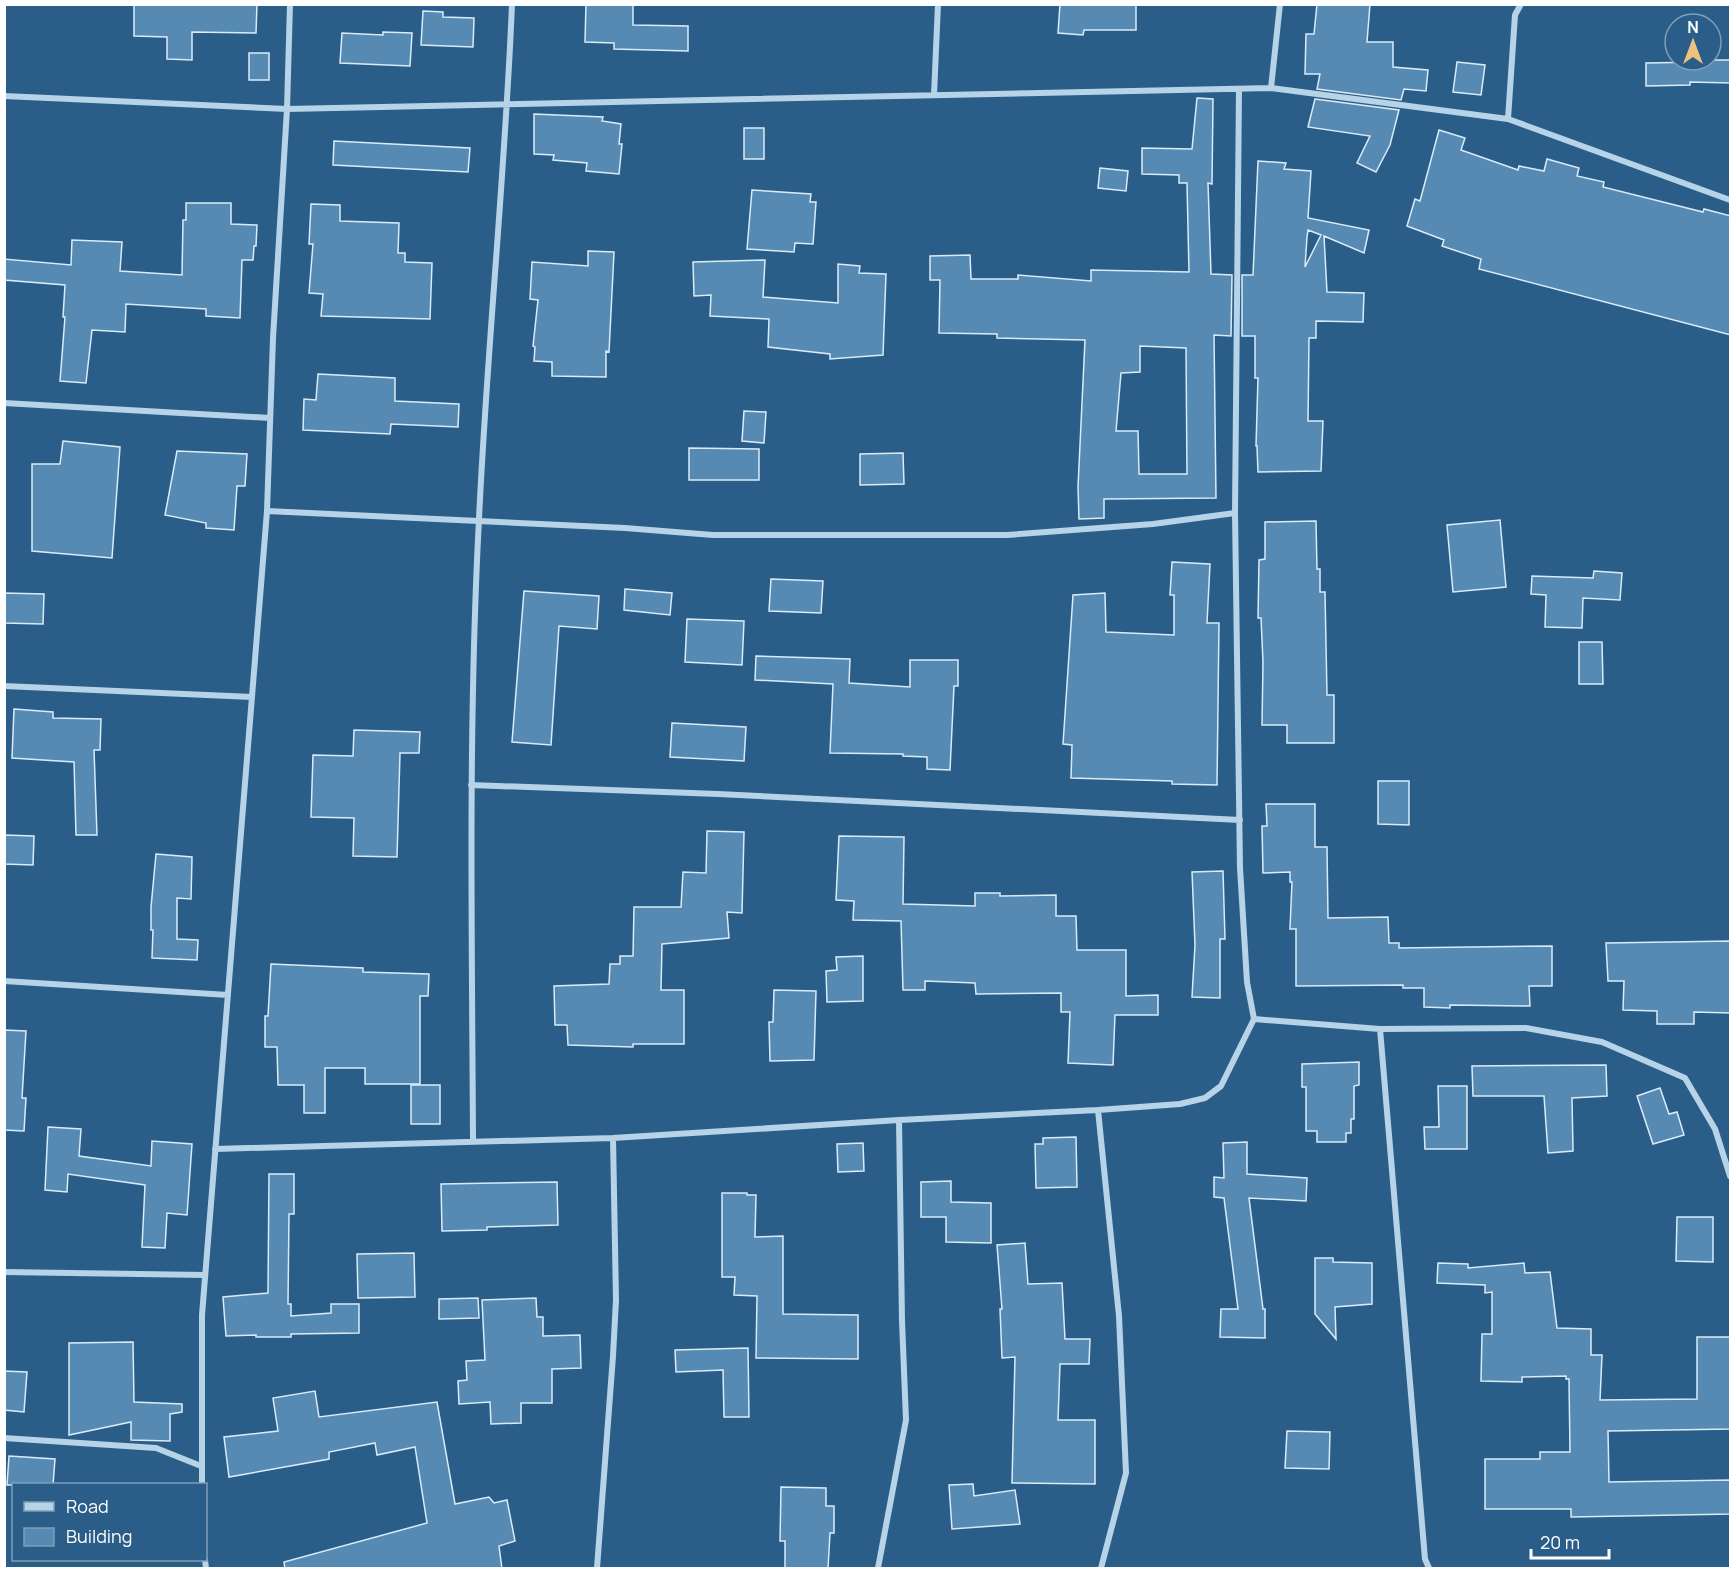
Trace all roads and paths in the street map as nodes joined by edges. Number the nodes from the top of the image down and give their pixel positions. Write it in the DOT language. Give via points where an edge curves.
graph roads {
  1 [pos="290,4"];
  2 [pos="512,4"];
  3 [pos="938,4"];
  4 [pos="1280,4"];
  5 [pos="1521,4"];
  6 [pos="1272,88"];
  7 [pos="1239,89"];
  8 [pos="934,95"];
  9 [pos="4,96"];
  10 [pos="508,104"];
  11 [pos="287,109"];
  12 [pos="1508,119"];
  13 [pos="1731,200"];
  14 [pos="4,403"];
  15 [pos="270,418"];
  16 [pos="267,511"];
  17 [pos="1235,513"];
  18 [pos="478,521"];
  19 [pos="4,686"];
  20 [pos="252,697"];
  21 [pos="471,785"];
  22 [pos="1240,820"];
  23 [pos="4,981"];
  24 [pos="228,995"];
  25 [pos="1254,1019"];
  26 [pos="1380,1029"];
  27 [pos="1098,1110"];
  28 [pos="900,1120"];
  29 [pos="613,1137"];
  30 [pos="472,1142"];
  31 [pos="215,1149"];
  32 [pos="1731,1176"];
  33 [pos="4,1272"];
  34 [pos="205,1275"];
  35 [pos="4,1438"];
  36 [pos="201,1466"];
  37 [pos="202,1483"];
  38 [pos="597,1569"];
  39 [pos="878,1569"];
  40 [pos="1101,1569"];
  41 [pos="1429,1569"];
  1 -- 11 [label="street"];
  2 -- 10 [label="street"];
  3 -- 8 [label="street"];
  4 -- 6 [label="street"];
  5 -- 12 [label="street" via="1515,15"];
  6 -- 7 [label="street"];
  6 -- 12 [label="street"];
  7 -- 8 [label="street"];
  7 -- 17 [label="street"];
  8 -- 10 [label="street"];
  9 -- 11 [label="street"];
  10 -- 11 [label="street"];
  10 -- 18 [label="street"];
  11 -- 15 [label="street"];
  12 -- 13 [label="street"];
  14 -- 15 [label="street"];
  15 -- 16 [label="street"];
  16 -- 18 [label="street"];
  16 -- 20 [label="street"];
  17 -- 18 [label="street" via="1007,535 714,535"];
  17 -- 22 [label="street"];
  18 -- 21 [label="street"];
  19 -- 20 [label="street"];
  20 -- 24 [label="street"];
  21 -- 22 [label="street"];
  21 -- 30 [label="street"];
  22 -- 25 [label="street" via="1247,982"];
  23 -- 24 [label="street"];
  24 -- 31 [label="street"];
  25 -- 26 [label="street"];
  25 -- 27 [label="street" via="1221,1086 1205,1098 1180,1104"];
  26 -- 32 [label="street" via="1526,1028 1602,1042 1685,1078 1715,1129"];
  26 -- 41 [label="street" via="1425,1559"];
  27 -- 28 [label="street"];
  27 -- 40 [label="street" via="1119,1316 1126,1473"];
  28 -- 29 [label="street"];
  28 -- 39 [label="street" via="906,1420"];
  29 -- 30 [label="street"];
  29 -- 38 [label="street" via="616,1300"];
  30 -- 31 [label="street"];
  31 -- 34 [label="street"];
  33 -- 34 [label="street"];
  34 -- 36 [label="street"];
  35 -- 36 [label="street" via="156,1448"];
  36 -- 37 [label="street"];
}
